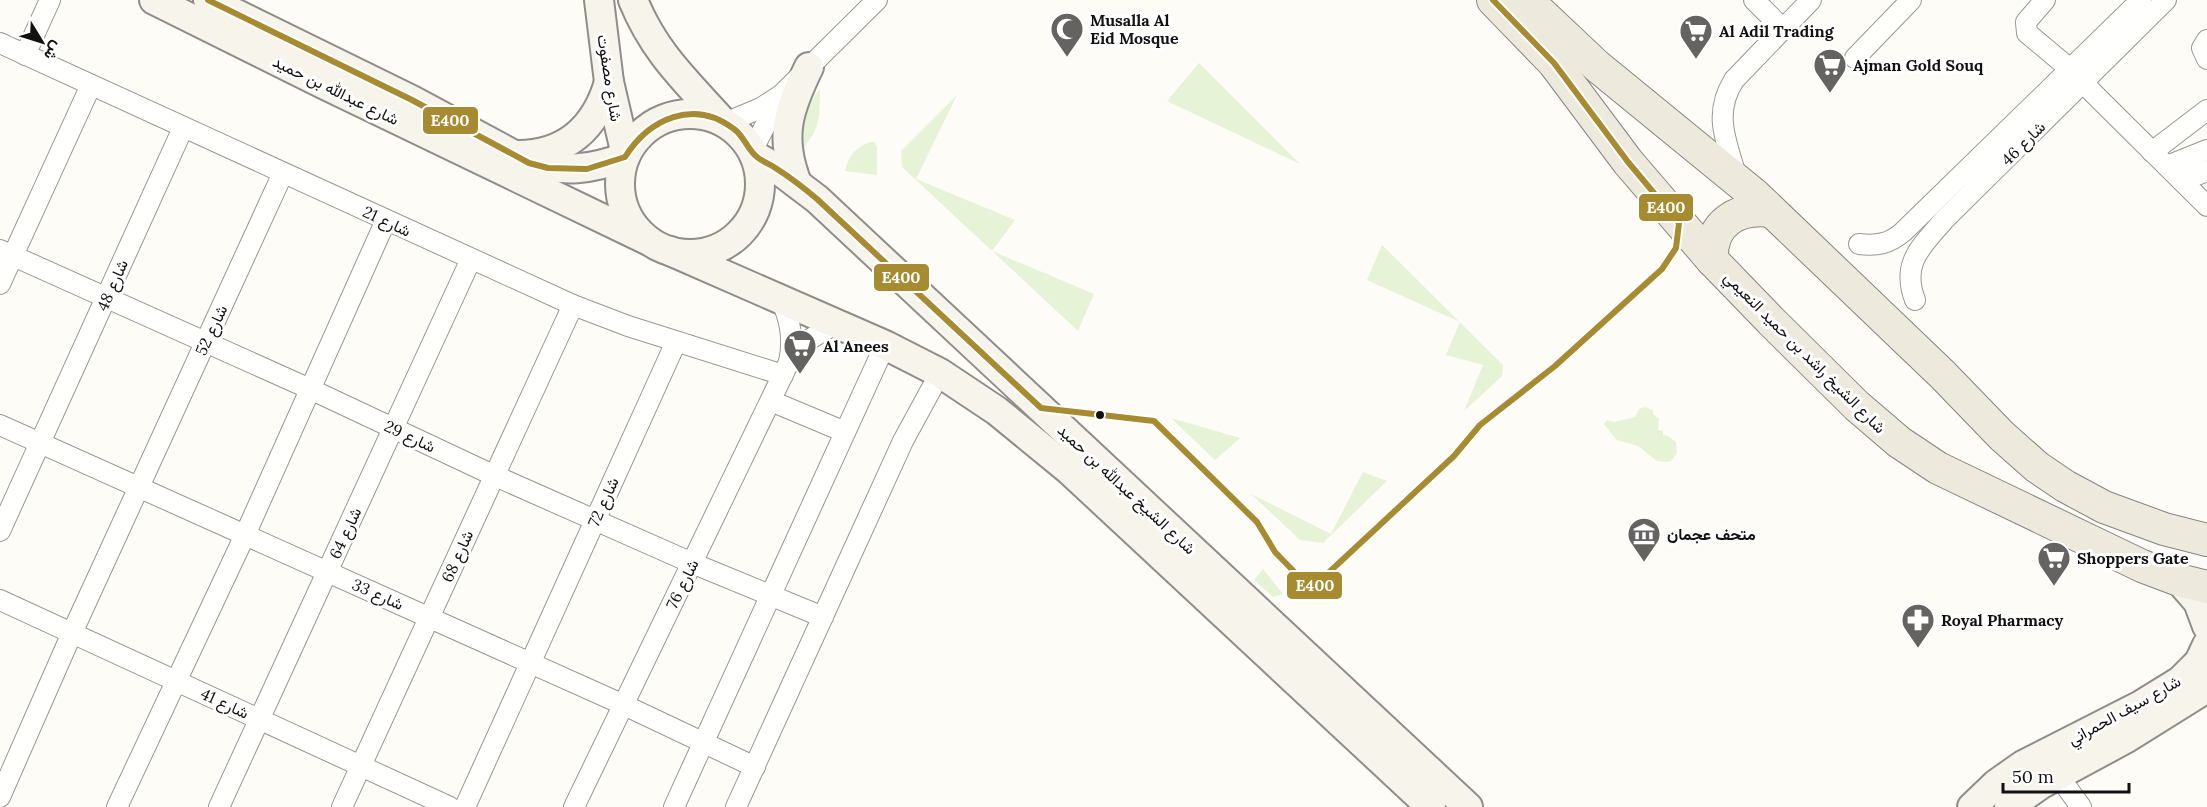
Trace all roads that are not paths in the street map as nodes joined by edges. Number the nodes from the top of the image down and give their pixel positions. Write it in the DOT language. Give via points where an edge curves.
graph roads {
  1 [pos="50,0"];
  2 [pos="154,0"];
  3 [pos="208,0"];
  4 [pos="599,0"];
  5 [pos="633,0"];
  6 [pos="877,0"];
  7 [pos="1493,0"];
  8 [pos="1527,0"];
  9 [pos="1754,0"];
  10 [pos="1811,0"];
  11 [pos="1911,0"];
  12 [pos="2045,0"];
  13 [pos="2140,0"];
  14 [pos="2166,0"];
  15 [pos="238,8"];
  16 [pos="1783,28"];
  17 [pos="2207,40"];
  18 [pos="0,43"];
  19 [pos="24,54"];
  20 [pos="1856,58"];
  21 [pos="2207,59"];
  22 [pos="810,67"];
  23 [pos="2077,76"];
  24 [pos="609,82"];
  25 [pos="91,85"];
  26 [pos="781,95"];
  27 [pos="2207,110"];
  28 [pos="723,122"];
  29 [pos="183,128"];
  30 [pos="2207,150"];
  31 [pos="2152,152"];
  32 [pos="753,153"];
  33 [pos="512,155"];
  34 [pos="625,156"];
  35 [pos="2167,166"];
  36 [pos="2207,171"];
  37 [pos="283,173"];
  38 [pos="1737,179"];
  39 [pos="2182,182"];
  40 [pos="797,183"];
  41 [pos="1930,206"];
  42 [pos="2207,206"];
  43 [pos="1771,211"];
  44 [pos="387,220"];
  45 [pos="1944,220"];
  46 [pos="1859,244"];
  47 [pos="659,246"];
  48 [pos="6,253"];
  49 [pos="471,259"];
  50 [pos="1712,260"];
  51 [pos="0,284"];
  52 [pos="780,297"];
  53 [pos="106,298"];
  54 [pos="1915,300"];
  55 [pos="573,305"];
  56 [pos="837,323"];
  57 [pos="205,342"];
  58 [pos="676,342"];
  59 [pos="885,345"];
  60 [pos="786,369"];
  61 [pos="940,373"];
  62 [pos="310,389"];
  63 [pos="771,401"];
  64 [pos="0,425"];
  65 [pos="393,428"];
  66 [pos="845,432"];
  67 [pos="40,443"];
  68 [pos="493,475"];
  69 [pos="139,487"];
  70 [pos="595,520"];
  71 [pos="0,531"];
  72 [pos="245,535"];
  73 [pos="1162,540"];
  74 [pos="2207,540"];
  75 [pos="692,563"];
  76 [pos="327,572"];
  77 [pos="2193,583"];
  78 [pos="770,596"];
  79 [pos="0,600"];
  80 [pos="429,617"];
  81 [pos="823,617"];
  82 [pos="2207,626"];
  83 [pos="72,633"];
  84 [pos="2207,645"];
  85 [pos="531,663"];
  86 [pos="176,681"];
  87 [pos="2207,688"];
  88 [pos="624,705"];
  89 [pos="259,719"];
  90 [pos="703,743"];
  91 [pos="361,766"];
  92 [pos="755,766"];
  93 [pos="2057,774"];
  94 [pos="0,798"];
  95 [pos="1446,803"];
  96 [pos="16,807"];
  97 [pos="117,807"];
  98 [pos="219,807"];
  99 [pos="342,807"];
  100 [pos="450,807"];
  101 [pos="465,807"];
  102 [pos="574,807"];
  103 [pos="674,807"];
  104 [pos="736,807"];
  105 [pos="1972,807"];
  106 [pos="2009,807"];
  107 [pos="2081,807"];
  1 -- 19 [label="street"];
  2 -- 47 [label="street, شارع عبدالله بن حميد"];
  3 -- 15 [label="street, شارع عبدالله بن حميد"];
  4 -- 24 [label="street, شارع مصفوت"];
  5 -- 28 [label="street" via="659,51"];
  6 -- 22 [label="street"];
  7 -- 50 [label="main road, شارع الشيخ راشد بن حميد النعيمي" via="1554,63 1628,162"];
  8 -- 38 [label="main road" via="1598,66"];
  9 -- 16 [label="street"];
  10 -- 16 [label="street"];
  11 -- 20 [label="street"];
  12 -- 23 [label="street" via="2026,22 2027,33"];
  13 -- 23 [label="street, شارع 46"];
  14 -- 23 [label="street, شارع 46"];
  15 -- 33 [label="street, شارع عبدالله بن حميد"];
  16 -- 38 [label="street" via="1734,80 1723,103 1723,128"];
  17 -- 21 [label="street" via="2202,48"];
  18 -- 19 [label="street, شارع 21"];
  19 -- 25 [label="street, شارع 21"];
  22 -- 26 [label="street"];
  22 -- 40 [label="street" via="794,98 786,132 790,167"];
  23 -- 31 [label="street"];
  23 -- 41 [label="street, شارع 46"];
  23 -- 45 [label="street, شارع 46"];
  24 -- 33 [label="street" via="599,109 582,132 549,151"];
  24 -- 34 [label="street, شارع مصفوت"];
  25 -- 29 [label="street, شارع 21"];
  25 -- 48 [label="street"];
  26 -- 28 [label="street" via="761,108"];
  26 -- 32 [label="street"];
  27 -- 31 [label="street"];
  28 -- 32 [label="street" via="736,130"];
  28 -- 34 [label="street" via="704,115 667,117 650,126"];
  29 -- 37 [label="street, شارع 21"];
  29 -- 53 [label="street, شارع 48"];
  30 -- 35 [label="street"];
  31 -- 35 [label="street"];
  32 -- 40 [label="street, شارع الشيخ عبدالله بن حميد"];
  32 -- 47 [label="street" via="759,194 742,230 709,251 690,254"];
  33 -- 34 [label="street, شارع عبدالله بن حميد" via="568,170 587,169"];
  34 -- 47 [label="street" via="620,180 622,203 632,224"];
  35 -- 39 [label="street"];
  36 -- 39 [label="street"];
  37 -- 44 [label="street, شارع 21"];
  37 -- 57 [label="street, شارع 52"];
  38 -- 43 [label="main road"];
  39 -- 42 [label="street"];
  40 -- 73 [label="street, شارع الشيخ عبدالله بن حميد"];
  41 -- 45 [label="street" via="1932,218"];
  41 -- 46 [label="street, شارع 46" via="1896,238 1878,245"];
  43 -- 50 [label="main road" via="1751,210 1722,225 1714,237"];
  43 -- 74 [label="main road" via="2037,467 2104,507 2164,530"];
  44 -- 49 [label="street, شارع 21"];
  44 -- 62 [label="street"];
  45 -- 54 [label="street, شارع 46" via="1913,260 1909,280"];
  47 -- 52 [label="street, شارع الشيخ عبدالله بن حميد"];
  48 -- 51 [label="street"];
  48 -- 53 [label="street, شارع 29"];
  49 -- 55 [label="street, شارع 21"];
  49 -- 65 [label="street, شارع 64"];
  50 -- 77 [label="main road, شارع الشيخ راشد بن حميد النعيمي" via="1857,406 1918,456 2142,566"];
  52 -- 56 [label="street, شارع الشيخ عبدالله بن حميد"];
  52 -- 60 [label="street, شارع 76" via="791,329 792,349"];
  53 -- 57 [label="street, شارع 29"];
  53 -- 67 [label="street, شارع 48"];
  55 -- 58 [label="street, شارع 21"];
  55 -- 68 [label="street, شارع 68"];
  56 -- 59 [label="street, شارع الشيخ عبدالله بن حميد"];
  56 -- 60 [label="street, شارع 76" via="810,339"];
  57 -- 62 [label="street, شارع 29"];
  57 -- 69 [label="street, شارع 52"];
  58 -- 60 [label="street, شارع 21"];
  58 -- 70 [label="street, شارع 72"];
  59 -- 61 [label="street, شارع الشيخ عبدالله بن حميد"];
  59 -- 66 [label="street"];
  60 -- 63 [label="street, شارع 76"];
  61 -- 73 [label="street, شارع الشيخ عبدالله بن حميد" via="997,411"];
  61 -- 81 [label="street" via="903,441"];
  62 -- 65 [label="street, شارع 29"];
  62 -- 72 [label="street"];
  63 -- 66 [label="street"];
  63 -- 75 [label="street, شارع 76"];
  64 -- 67 [label="street, شارع 33"];
  65 -- 68 [label="street, شارع 29"];
  65 -- 76 [label="street, شارع 64"];
  66 -- 78 [label="street"];
  67 -- 69 [label="street, شارع 33"];
  67 -- 71 [label="street, شارع 48"];
  68 -- 70 [label="street, شارع 29"];
  68 -- 80 [label="street, شارع 68"];
  69 -- 72 [label="street, شارع 33"];
  69 -- 83 [label="street, شارع 52"];
  70 -- 75 [label="street, شارع 29"];
  70 -- 85 [label="street, شارع 72"];
  72 -- 76 [label="street, شارع 33"];
  72 -- 86 [label="street"];
  73 -- 95 [label="street, شارع الشيخ عبدالله بن حميد"];
  75 -- 78 [label="street, شارع 29"];
  75 -- 88 [label="street, شارع 76"];
  76 -- 80 [label="street, شارع 33"];
  76 -- 89 [label="street, شارع 64"];
  77 -- 82 [label="street"];
  78 -- 81 [label="street, شارع 29"];
  78 -- 90 [label="street"];
  79 -- 83 [label="street, شارع 41"];
  80 -- 85 [label="street, شارع 33"];
  80 -- 91 [label="street, شارع 68"];
  81 -- 92 [label="street"];
  83 -- 86 [label="street, شارع 41"];
  83 -- 94 [label="street, شارع 52"];
  84 -- 105 [label="street, شارع سيف الحمراني" via="2199,662 2180,681 2023,765"];
  85 -- 88 [label="street, شارع 33"];
  85 -- 101 [label="street, شارع 72"];
  86 -- 89 [label="street, شارع 41"];
  86 -- 97 [label="street"];
  87 -- 93 [label="street, شارع سيف الحمراني" via="2144,728"];
  88 -- 90 [label="street, شارع 33"];
  88 -- 102 [label="street, شارع 76"];
  89 -- 91 [label="street, شارع 41"];
  89 -- 98 [label="street, شارع 64"];
  90 -- 92 [label="street, شارع 33"];
  90 -- 103 [label="street"];
  91 -- 99 [label="street, شارع 68"];
  91 -- 100 [label="street, شارع 41"];
  92 -- 104 [label="street"];
  93 -- 106 [label="street, شارع سيف الحمراني"];
  93 -- 107 [label="street"];
  94 -- 96 [label="street"];
}
